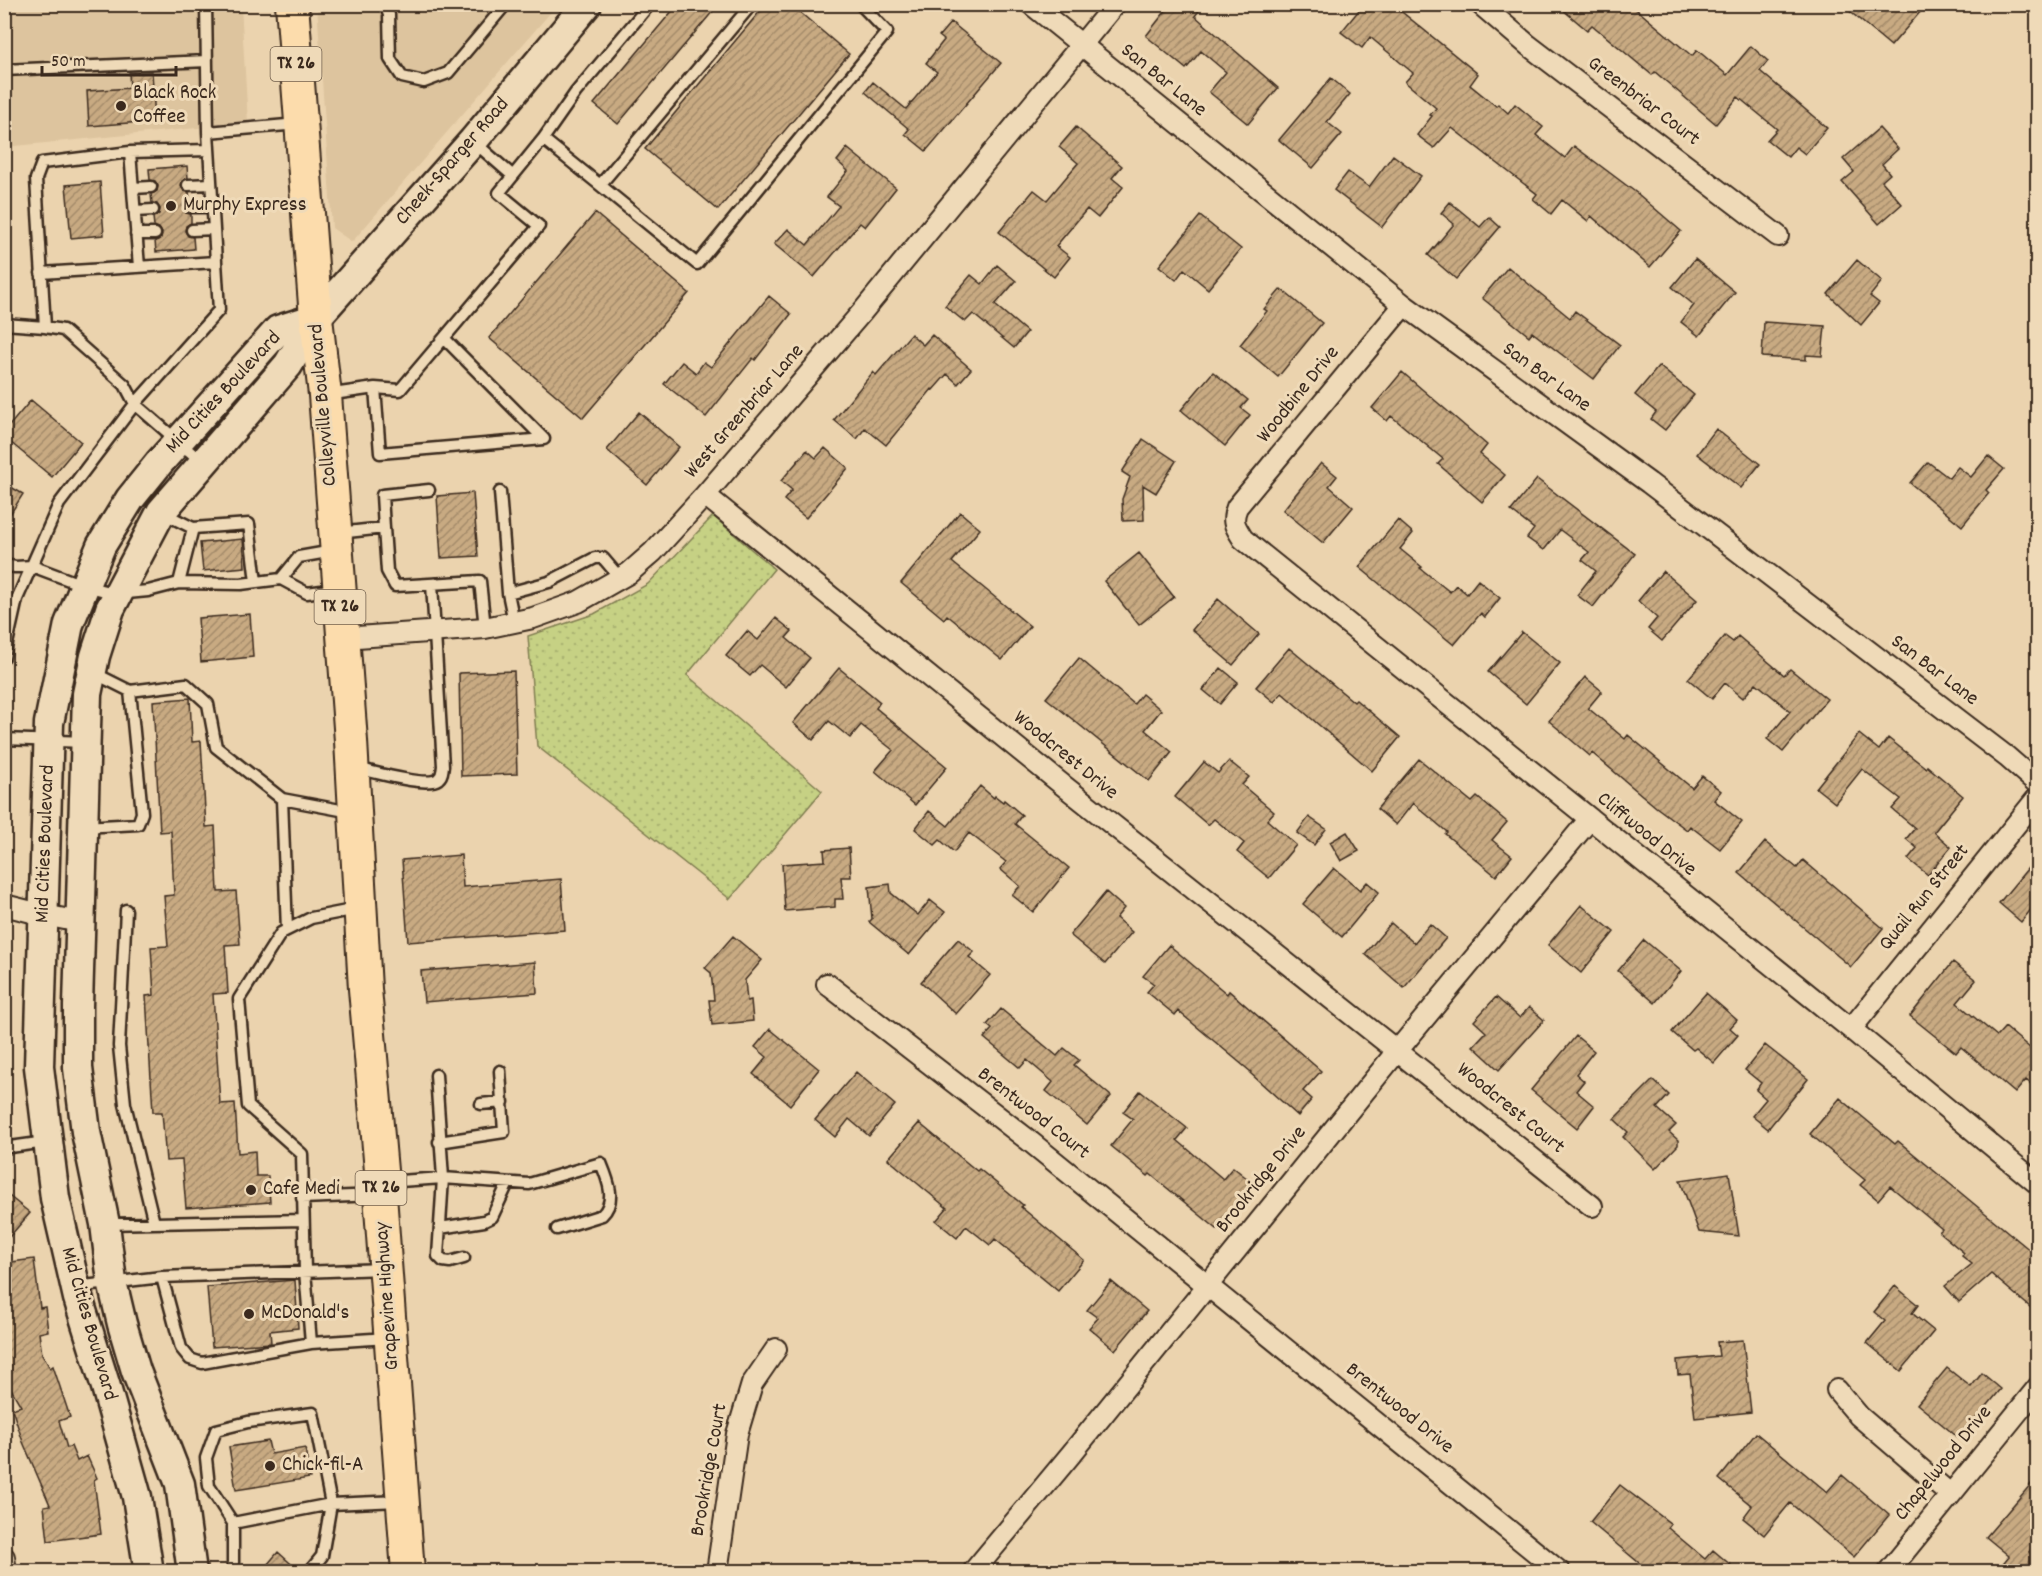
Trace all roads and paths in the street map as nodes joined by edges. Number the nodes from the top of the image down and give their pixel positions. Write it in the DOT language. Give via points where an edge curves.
graph roads {
  1 [pos="206,4"];
  2 [pos="292,4"];
  3 [pos="385,4"];
  4 [pos="506,4"];
  5 [pos="587,4"];
  6 [pos="650,4"];
  7 [pos="752,4"];
  8 [pos="860,4"];
  9 [pos="1031,4"];
  10 [pos="1115,4"];
  11 [pos="1480,4"];
  12 [pos="1080,46"];
  13 [pos="207,61"];
  14 [pos="4,70"];
  15 [pos="301,124"];
  16 [pos="208,132"];
  17 [pos="543,139"];
  18 [pos="472,141"];
  19 [pos="209,150"];
  20 [pos="130,152"];
  21 [pos="513,176"];
  22 [pos="211,183"];
  23 [pos="600,185"];
  24 [pos="188,186"];
  25 [pos="151,187"];
  26 [pos="133,188"];
  27 [pos="190,207"];
  28 [pos="213,207"];
  29 [pos="153,210"];
  30 [pos="135,211"];
  31 [pos="214,229"];
  32 [pos="192,230"];
  33 [pos="136,234"];
  34 [pos="155,234"];
  35 [pos="1778,236"];
  36 [pos="216,262"];
  37 [pos="139,267"];
  38 [pos="41,273"];
  39 [pos="1404,305"];
  40 [pos="316,318"];
  41 [pos="4,324"];
  42 [pos="45,327"];
  43 [pos="444,339"];
  44 [pos="375,388"];
  45 [pos="325,395"];
  46 [pos="135,404"];
  47 [pos="178,441"];
  48 [pos="204,463"];
  49 [pos="429,490"];
  50 [pos="500,492"];
  51 [pos="705,495"];
  52 [pos="161,512"];
  53 [pos="1233,517"];
  54 [pos="193,528"];
  55 [pos="384,528"];
  56 [pos="336,542"];
  57 [pos="4,565"];
  58 [pos="32,566"];
  59 [pos="620,578"];
  60 [pos="281,579"];
  61 [pos="256,582"];
  62 [pos="179,583"];
  63 [pos="432,584"];
  64 [pos="85,586"];
  65 [pos="339,588"];
  66 [pos="508,593"];
  67 [pos="117,594"];
  68 [pos="514,622"];
  69 [pos="485,628"];
  70 [pos="434,630"];
  71 [pos="343,638"];
  72 [pos="4,657"];
  73 [pos="92,672"];
  74 [pos="130,691"];
  75 [pos="4,739"];
  76 [pos="48,742"];
  77 [pos="86,742"];
  78 [pos="352,767"];
  79 [pos="2037,784"];
  80 [pos="2037,797"];
  81 [pos="282,799"];
  82 [pos="354,809"];
  83 [pos="1589,820"];
  84 [pos="83,827"];
  85 [pos="4,905"];
  86 [pos="360,909"];
  87 [pos="126,910"];
  88 [pos="44,915"];
  89 [pos="80,922"];
  90 [pos="287,930"];
  91 [pos="826,984"];
  92 [pos="1851,1029"];
  93 [pos="1398,1050"];
  94 [pos="500,1071"];
  95 [pos="436,1075"];
  96 [pos="503,1102"];
  97 [pos="480,1104"];
  98 [pos="48,1141"];
  99 [pos="439,1142"];
  100 [pos="4,1146"];
  101 [pos="442,1178"];
  102 [pos="508,1183"];
  103 [pos="2037,1184"];
  104 [pos="381,1188"];
  105 [pos="302,1198"];
  106 [pos="1592,1206"];
  107 [pos="303,1220"];
  108 [pos="154,1223"];
  109 [pos="105,1224"];
  110 [pos="440,1228"];
  111 [pos="557,1229"];
  112 [pos="464,1258"];
  113 [pos="386,1269"];
  114 [pos="305,1271"];
  115 [pos="162,1277"];
  116 [pos="112,1282"];
  117 [pos="1208,1285"];
  118 [pos="75,1287"];
  119 [pos="391,1338"];
  120 [pos="311,1343"];
  121 [pos="776,1349"];
  122 [pos="2037,1387"];
  123 [pos="1837,1390"];
  124 [pos="1950,1494"];
  125 [pos="402,1501"];
  126 [pos="331,1504"];
  127 [pos="233,1523"];
  128 [pos="4,1557"];
  129 [pos="6,1572"];
  130 [pos="149,1572"];
  131 [pos="192,1572"];
  132 [pos="233,1572"];
  133 [pos="309,1572"];
  134 [pos="408,1572"];
  135 [pos="717,1572"];
  136 [pos="973,1572"];
  137 [pos="1560,1572"];
  138 [pos="1888,1572"];
  1 -- 13 [label="lane"];
  2 -- 15 [label="main road, Colleyville Boulevard / TX 26"];
  3 -- 4 [label="lane" via="390,59 402,77 424,82 448,73"];
  5 -- 18 [label="main road, Cheek-Sparger Road"];
  6 -- 17 [label="lane" via="576,92"];
  7 -- 23 [label="lane"];
  8 -- 23 [label="lane" via="887,32 697,264"];
  9 -- 12 [label="street, San Bar Lane"];
  10 -- 12 [label="street, West Greenbriar Lane"];
  11 -- 35 [label="street, Greenbriar Court"];
  12 -- 39 [label="street, San Bar Lane"];
  12 -- 51 [label="street, West Greenbriar Lane" via="863,311"];
  13 -- 14 [label="lane"];
  13 -- 16 [label="lane"];
  15 -- 16 [label="lane"];
  15 -- 40 [label="main road, Colleyville Boulevard / TX 26"];
  16 -- 19 [label="lane"];
  17 -- 21 [label="lane"];
  17 -- 23 [label="lane"];
  18 -- 21 [label="lane"];
  18 -- 40 [label="main road, Cheek-Sparger Road"];
  19 -- 20 [label="lane"];
  19 -- 22 [label="lane"];
  20 -- 26 [label="lane"];
  20 -- 38 [label="lane" via="42,163 36,179"];
  21 -- 43 [label="lane" via="499,193 539,226"];
  22 -- 24 [label="lane"];
  22 -- 28 [label="lane"];
  25 -- 26 [label="lane"];
  26 -- 30 [label="lane"];
  27 -- 28 [label="lane"];
  28 -- 31 [label="lane"];
  29 -- 30 [label="lane"];
  30 -- 33 [label="lane"];
  31 -- 32 [label="lane"];
  31 -- 36 [label="lane"];
  33 -- 34 [label="lane"];
  33 -- 37 [label="lane"];
  36 -- 37 [label="lane"];
  36 -- 46 [label="lane" via="219,310"];
  37 -- 38 [label="lane"];
  38 -- 42 [label="lane"];
  39 -- 53 [label="street, Woodbine Drive" via="1237,507"];
  39 -- 79 [label="street, San Bar Lane" via="1664,495"];
  40 -- 45 [label="main road, Colleyville Boulevard / TX 26"];
  40 -- 47 [label="main road, Mid Cities Boulevard" via="278,330"];
  40 -- 48 [label="main road, Mid Cities Boulevard" via="288,365"];
  41 -- 42 [label="lane"];
  42 -- 46 [label="lane" via="63,330 125,385"];
  43 -- 44 [label="lane" via="400,390"];
  43 -- 44 [label="lane" via="544,439 380,453"];
  44 -- 45 [label="lane"];
  45 -- 56 [label="main road, Colleyville Boulevard / TX 26"];
  46 -- 47 [label="lane"];
  46 -- 58 [label="lane" via="59,504"];
  47 -- 48 [label="lane"];
  47 -- 64 [label="main road, Mid Cities Boulevard" via="130,499 101,546"];
  48 -- 52 [label="main road, Mid Cities Boulevard"];
  49 -- 55 [label="lane" via="382,495"];
  50 -- 66 [label="lane"];
  51 -- 59 [label="street, West Greenbriar Lane" via="653,552"];
  51 -- 93 [label="street, Woodcrest Drive"];
  52 -- 54 [label="lane"];
  52 -- 67 [label="main road, Mid Cities Boulevard"];
  53 -- 83 [label="street, Cliffwood Drive" via="1243,539"];
  54 -- 61 [label="lane" via="249,524"];
  54 -- 62 [label="lane"];
  55 -- 56 [label="lane"];
  55 -- 63 [label="lane" via="387,571 395,586"];
  56 -- 60 [label="lane" via="299,557"];
  56 -- 65 [label="main road, Colleyville Boulevard / TX 26"];
  57 -- 58 [label="lane"];
  58 -- 64 [label="lane"];
  58 -- 72 [label="lane" via="18,599"];
  59 -- 66 [label="lane" via="603,558 595,558 549,582"];
  59 -- 68 [label="street, West Greenbriar Lane" via="578,602"];
  60 -- 61 [label="lane"];
  60 -- 65 [label="lane" via="306,593"];
  61 -- 62 [label="lane"];
  62 -- 67 [label="lane"];
  63 -- 69 [label="lane" via="480,581"];
  63 -- 70 [label="lane"];
  64 -- 67 [label="lane"];
  64 -- 76 [label="main road, Mid Cities Boulevard" via="69,624"];
  65 -- 71 [label="main road, Colleyville Boulevard / TX 26"];
  66 -- 68 [label="lane"];
  67 -- 73 [label="main road, Mid Cities Boulevard"];
  68 -- 69 [label="street, West Greenbriar Lane"];
  69 -- 70 [label="street, West Greenbriar Lane"];
  70 -- 71 [label="street, West Greenbriar Lane"];
  70 -- 78 [label="lane" via="442,775 436,781 423,782"];
  71 -- 78 [label="main road, Colleyville Boulevard / TX 26"];
  73 -- 74 [label="lane"];
  73 -- 77 [label="main road, Mid Cities Boulevard" via="87,694"];
  74 -- 81 [label="lane" via="186,684 208,704 216,747"];
  74 -- 84 [label="lane" via="142,813 138,824"];
  75 -- 76 [label="lane"];
  76 -- 77 [label="lane"];
  76 -- 88 [label="main road, Mid Cities Boulevard"];
  77 -- 84 [label="main road, Mid Cities Boulevard"];
  78 -- 82 [label="main road, Colleyville Boulevard / TX 26"];
  80 -- 92 [label="street, Quail Run Street"];
  81 -- 82 [label="lane"];
  81 -- 90 [label="lane"];
  82 -- 86 [label="main road, Grapevine Highway / TX 26"];
  83 -- 92 [label="street, Cliffwood Drive"];
  83 -- 93 [label="street, Brookridge Drive"];
  84 -- 89 [label="main road, Mid Cities Boulevard"];
  85 -- 88 [label="street"];
  86 -- 90 [label="lane" via="311,918"];
  86 -- 104 [label="main road, Grapevine Highway / TX 26"];
  87 -- 108 [label="lane" via="119,1046 125,1104"];
  88 -- 89 [label="street"];
  88 -- 98 [label="main road, Mid Cities Boulevard" via="39,1067"];
  89 -- 109 [label="main road, Mid Cities Boulevard" via="78,1068 86,1132"];
  90 -- 105 [label="lane" via="281,933 239,999 248,1106 302,1154"];
  91 -- 117 [label="street, Brentwood Court"];
  92 -- 103 [label="street, Cliffwood Drive"];
  93 -- 106 [label="street, Woodcrest Court"];
  93 -- 117 [label="street, Brookridge Drive"];
  94 -- 96 [label="lane"];
  95 -- 99 [label="lane" via="443,1106"];
  96 -- 97 [label="lane"];
  96 -- 99 [label="lane" via="504,1132"];
  98 -- 100 [label="lane"];
  98 -- 118 [label="main road, Mid Cities Boulevard" via="55,1198"];
  99 -- 101 [label="lane"];
  101 -- 102 [label="lane"];
  101 -- 104 [label="lane"];
  101 -- 110 [label="lane"];
  102 -- 110 [label="lane" via="492,1217"];
  102 -- 111 [label="lane" via="529,1184 601,1164 610,1191 607,1210"];
  104 -- 105 [label="lane"];
  104 -- 113 [label="main road, Grapevine Highway / TX 26"];
  105 -- 107 [label="lane"];
  107 -- 108 [label="lane"];
  107 -- 114 [label="lane"];
  108 -- 109 [label="lane"];
  109 -- 116 [label="main road, Mid Cities Boulevard"];
  110 -- 112 [label="lane" via="438,1256 450,1262"];
  113 -- 114 [label="lane"];
  113 -- 119 [label="main road, Grapevine Highway / TX 26"];
  114 -- 115 [label="lane"];
  114 -- 120 [label="lane"];
  115 -- 116 [label="lane"];
  115 -- 120 [label="lane" via="181,1348 190,1359 202,1364"];
  116 -- 118 [label="lane"];
  116 -- 131 [label="main road, Mid Cities Boulevard" via="136,1371 180,1484"];
  117 -- 136 [label="street, Brookridge Drive"];
  117 -- 137 [label="street, Brentwood Drive"];
  118 -- 130 [label="main road, Mid Cities Boulevard" via="137,1497"];
  119 -- 120 [label="lane"];
  119 -- 125 [label="main road, Grapevine Highway / TX 26"];
  121 -- 135 [label="street, Brookridge Court" via="752,1384 737,1434"];
  122 -- 124 [label="street, Chapelwood Drive"];
  123 -- 124 [label="street" via="1859,1416"];
  124 -- 138 [label="street, Chapelwood Drive"];
  125 -- 126 [label="lane"];
  125 -- 134 [label="main road, Grapevine Highway / TX 26"];
  126 -- 127 [label="lane"];
  126 -- 127 [label="lane" via="313,1413 248,1422 216,1430 206,1458 209,1486"];
  126 -- 133 [label="lane" via="322,1556"];
  127 -- 132 [label="lane"];
  128 -- 129 [label="street"];
}
